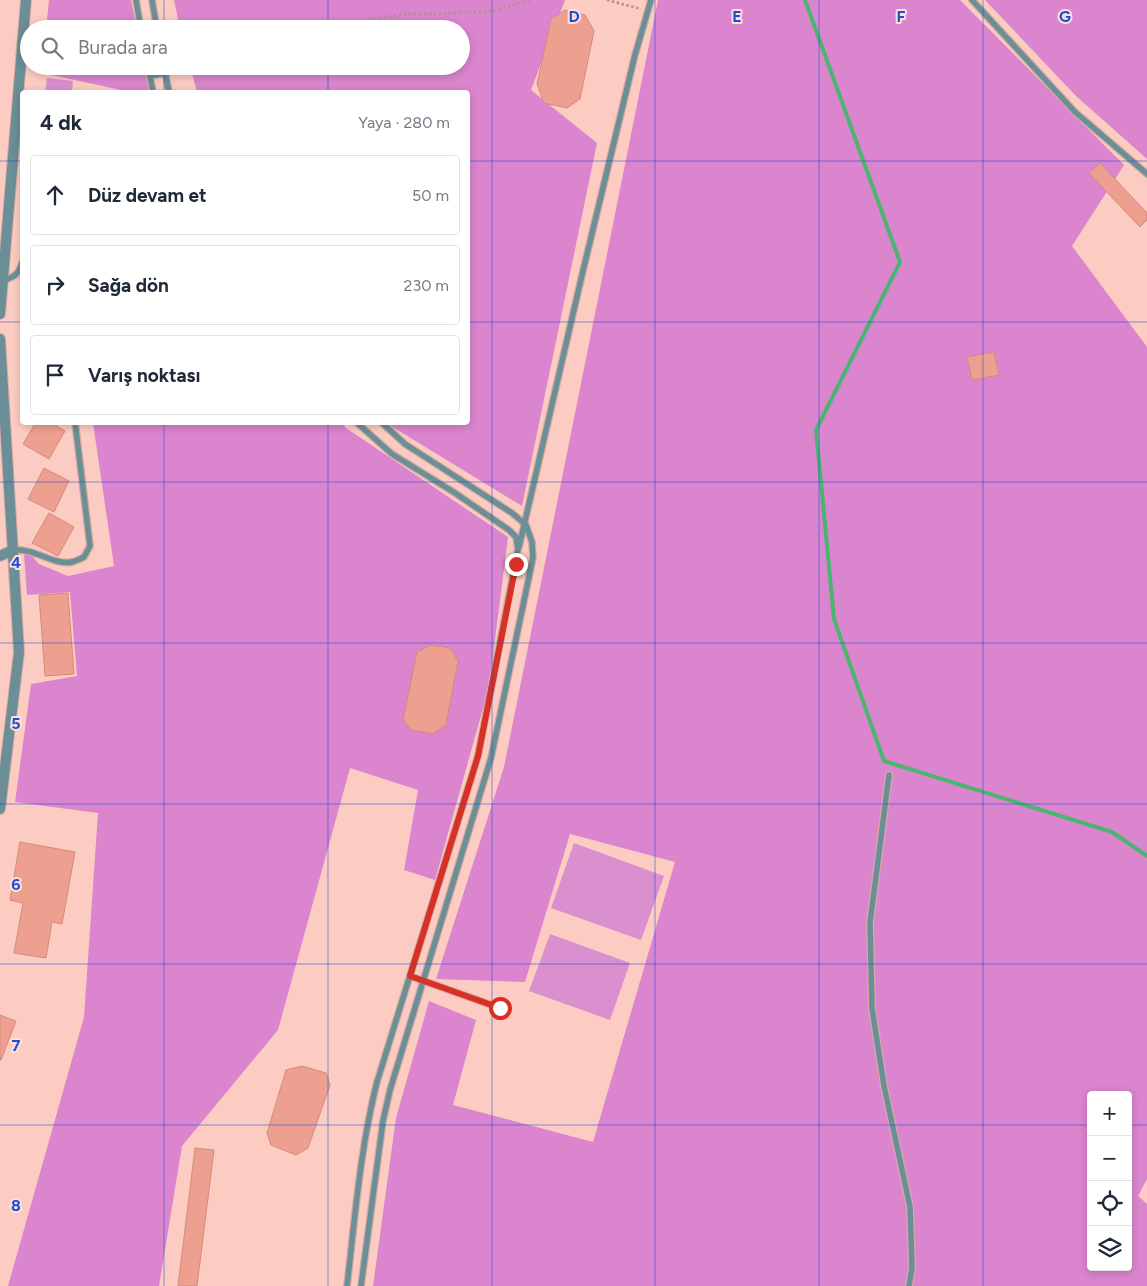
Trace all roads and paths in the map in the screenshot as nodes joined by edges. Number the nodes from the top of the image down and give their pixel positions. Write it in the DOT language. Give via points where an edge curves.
graph roads {
  1 [pos="26,0"];
  2 [pos="136,0"];
  3 [pos="152,0"];
  4 [pos="531,0"];
  5 [pos="607,0"];
  6 [pos="651,0"];
  7 [pos="972,0"];
  8 [pos="648,10"];
  9 [pos="24,20"];
  10 [pos="139,20"];
  11 [pos="155,20"];
  12 [pos="371,20"];
  13 [pos="20,70"];
  14 [pos="155,75"];
  15 [pos="165,75"];
  16 [pos="150,76"];
  17 [pos="153,90"];
  18 [pos="169,90"];
  19 [pos="1147,174"];
  20 [pos="20,271"];
  21 [pos="2,281"];
  22 [pos="0,314"];
  23 [pos="0,339"];
  24 [pos="75,425"];
  25 [pos="359,425"];
  26 [pos="384,425"];
  27 [pos="524,523"];
  28 [pos="518,549"];
  29 [pos="13,550"];
  30 [pos="0,556"];
  31 [pos="889,775"];
  32 [pos="0,809"];
  33 [pos="410,976"];
  34 [pos="423,981"];
  35 [pos="500,1008"];
  36 [pos="347,1286"];
  37 [pos="361,1286"];
  38 [pos="909,1286"];
  1 -- 9 [label="street"];
  2 -- 10 [label="lane"];
  3 -- 11 [label="lane"];
  4 -- 12 [label="path" via="492,11 404,14"];
  5 -- 8 [label="path"];
  6 -- 8 [label="lane"];
  7 -- 19 [label="lane" via="1075,112"];
  8 -- 27 [label="lane"];
  13 -- 21 [label="street"];
  14 -- 16 [label="lane"];
  15 -- 18 [label="lane"];
  16 -- 17 [label="lane"];
  20 -- 21 [label="lane"];
  21 -- 22 [label="street"];
  23 -- 29 [label="street"];
  24 -- 29 [label="lane" via="90,546 84,558 62,563 23,549"];
  25 -- 28 [label="lane" via="392,454 509,530 516,537"];
  26 -- 27 [label="lane" via="405,444"];
  27 -- 28 [label="lane"];
  27 -- 34 [label="lane" via="532,542 533,558 491,758"];
  28 -- 33 [label="lane" via="478,756"];
  29 -- 30 [label="street"];
  29 -- 32 [label="street" via="19,652"];
  31 -- 38 [label="lane" via="870,923 872,1008 884,1086 910,1207 912,1268"];
  33 -- 34 [label="lane"];
  33 -- 36 [label="lane" via="370,1111"];
  34 -- 35 [label="lane"];
  34 -- 37 [label="lane" via="383,1121"];
}
